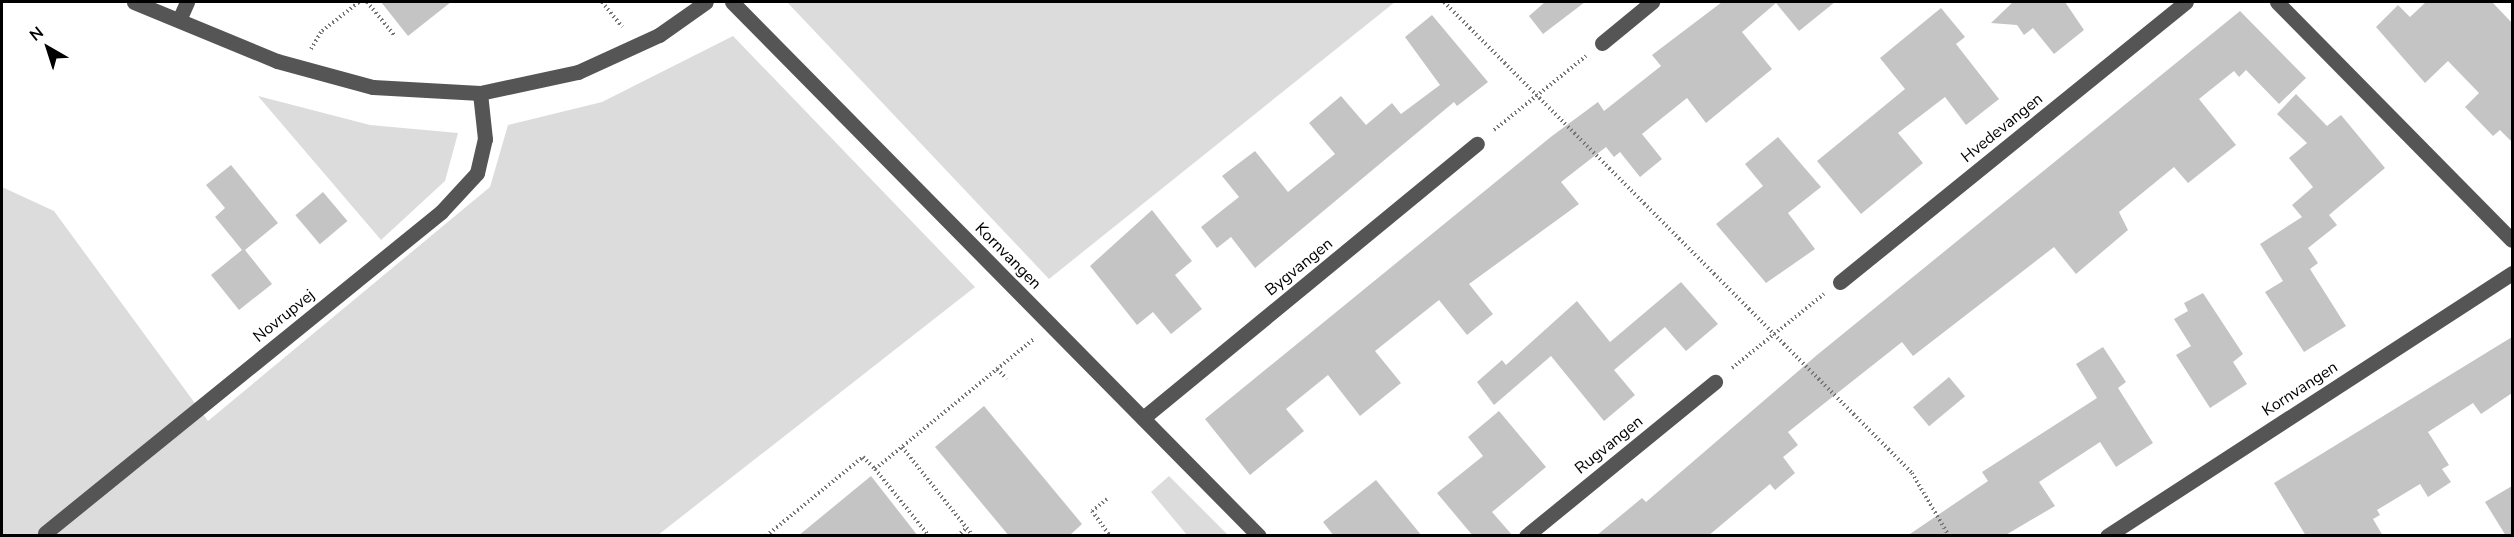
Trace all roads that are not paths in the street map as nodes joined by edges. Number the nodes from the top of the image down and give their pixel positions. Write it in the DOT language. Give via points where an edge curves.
graph roads {
  1 [pos="134,2"];
  2 [pos="187,2"];
  3 [pos="706,2"];
  4 [pos="732,2"];
  5 [pos="1652,2"];
  6 [pos="2186,2"];
  7 [pos="2277,2"];
  8 [pos="179,20"];
  9 [pos="1602,42"];
  10 [pos="480,93"];
  11 [pos="1477,144"];
  12 [pos="2512,240"];
  13 [pos="2512,273"];
  14 [pos="1840,282"];
  15 [pos="1716,382"];
  16 [pos="1143,418"];
  17 [pos="45,533"];
  18 [pos="1259,536"];
  19 [pos="1526,536"];
  20 [pos="2107,536"];
  1 -- 8 [label="street"];
  2 -- 8 [label="street"];
  3 -- 10 [label="street" via="633,47 578,72"];
  4 -- 16 [label="street, Kornvangen"];
  5 -- 9 [label="street"];
  6 -- 14 [label="street, Hvedevangen"];
  7 -- 12 [label="street"];
  8 -- 10 [label="street" via="299,68 373,87"];
  10 -- 17 [label="street, Novrupvej" via="485,139 477,173 441,212"];
  11 -- 16 [label="street, Bygvangen"];
  13 -- 20 [label="street, Kornvangen"];
  15 -- 19 [label="street, Rugvangen"];
  16 -- 18 [label="street, Kornvangen"];
}
